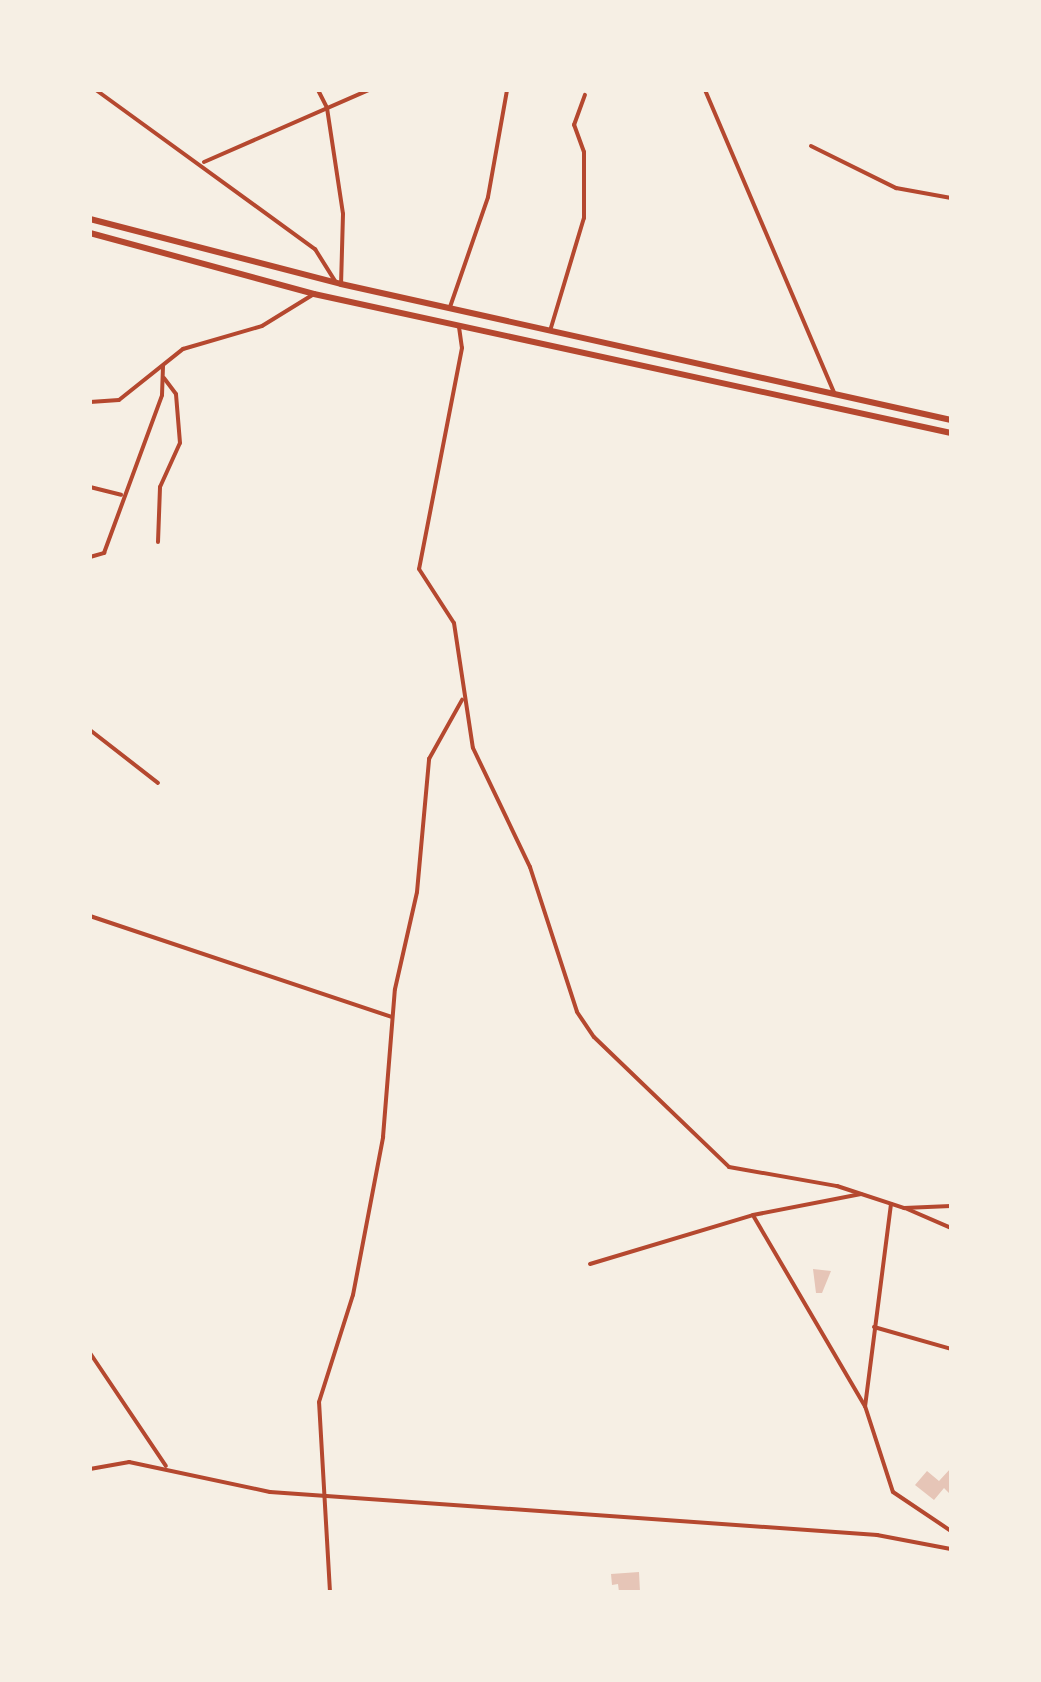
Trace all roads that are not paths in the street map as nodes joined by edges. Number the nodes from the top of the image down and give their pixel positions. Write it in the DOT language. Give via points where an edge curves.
graph roads {
  1 [pos="96,90"];
  2 [pos="318,90"];
  3 [pos="369,90"];
  4 [pos="508,90"];
  5 [pos="705,90"];
  6 [pos="585,95"];
  7 [pos="328,108"];
  8 [pos="811,146"];
  9 [pos="201,163"];
  10 [pos="951,199"];
  11 [pos="90,219"];
  12 [pos="90,233"];
  13 [pos="338,284"];
  14 [pos="951,293"];
  15 [pos="314,294"];
  16 [pos="450,309"];
  17 [pos="459,326"];
  18 [pos="550,331"];
  19 [pos="163,365"];
  20 [pos="164,378"];
  21 [pos="834,393"];
  22 [pos="90,402"];
  23 [pos="951,420"];
  24 [pos="951,433"];
  25 [pos="90,487"];
  26 [pos="122,496"];
  27 [pos="158,542"];
  28 [pos="90,557"];
  29 [pos="462,700"];
  30 [pos="90,730"];
  31 [pos="158,783"];
  32 [pos="90,916"];
  33 [pos="392,1017"];
  34 [pos="866,1194"];
  35 [pos="891,1203"];
  36 [pos="951,1206"];
  37 [pos="904,1208"];
  38 [pos="753,1215"];
  39 [pos="951,1228"];
  40 [pos="590,1264"];
  41 [pos="874,1327"];
  42 [pos="951,1349"];
  43 [pos="90,1354"];
  44 [pos="865,1406"];
  45 [pos="166,1466"];
  46 [pos="90,1469"];
  47 [pos="321,1494"];
  48 [pos="951,1531"];
  49 [pos="951,1550"];
  50 [pos="330,1592"];
  1 -- 9 [label="street"];
  2 -- 7 [label="street"];
  3 -- 7 [label="street"];
  4 -- 16 [label="street" via="488,197"];
  5 -- 21 [label="street"];
  6 -- 18 [label="street" via="574,125 584,152 584,218"];
  7 -- 9 [label="street"];
  7 -- 13 [label="street" via="343,214"];
  8 -- 10 [label="street" via="896,188"];
  9 -- 13 [label="street" via="316,249"];
  10 -- 14 [label="street"];
  11 -- 13 [label="main road"];
  12 -- 15 [label="main road"];
  13 -- 16 [label="main road"];
  15 -- 17 [label="main road"];
  15 -- 19 [label="street" via="262,326 183,349"];
  16 -- 18 [label="main road"];
  17 -- 24 [label="main road"];
  17 -- 29 [label="street" via="462,348 417,554 418,569 454,624 462,651"];
  18 -- 21 [label="main road"];
  19 -- 20 [label="street"];
  19 -- 22 [label="street" via="119,400"];
  20 -- 26 [label="street"];
  20 -- 27 [label="street" via="176,394 180,443 160,487"];
  21 -- 23 [label="main road"];
  25 -- 26 [label="street"];
  26 -- 28 [label="street" via="104,553"];
  29 -- 33 [label="street" via="429,760 417,892"];
  29 -- 34 [label="street" via="473,748 503,801 577,1012 594,1037 729,1167"];
  30 -- 31 [label="street"];
  32 -- 33 [label="street"];
  33 -- 47 [label="street" via="383,1137 353,1295 318,1402"];
  34 -- 35 [label="street"];
  34 -- 38 [label="street"];
  35 -- 37 [label="street"];
  35 -- 41 [label="street"];
  36 -- 37 [label="street"];
  37 -- 39 [label="street"];
  38 -- 40 [label="street"];
  38 -- 44 [label="street"];
  41 -- 42 [label="street"];
  41 -- 44 [label="street"];
  43 -- 45 [label="street"];
  44 -- 48 [label="street" via="893,1492"];
  45 -- 46 [label="street" via="128,1462"];
  45 -- 47 [label="street" via="262,1490"];
  47 -- 49 [label="street" via="877,1535"];
  47 -- 50 [label="street"];
}
